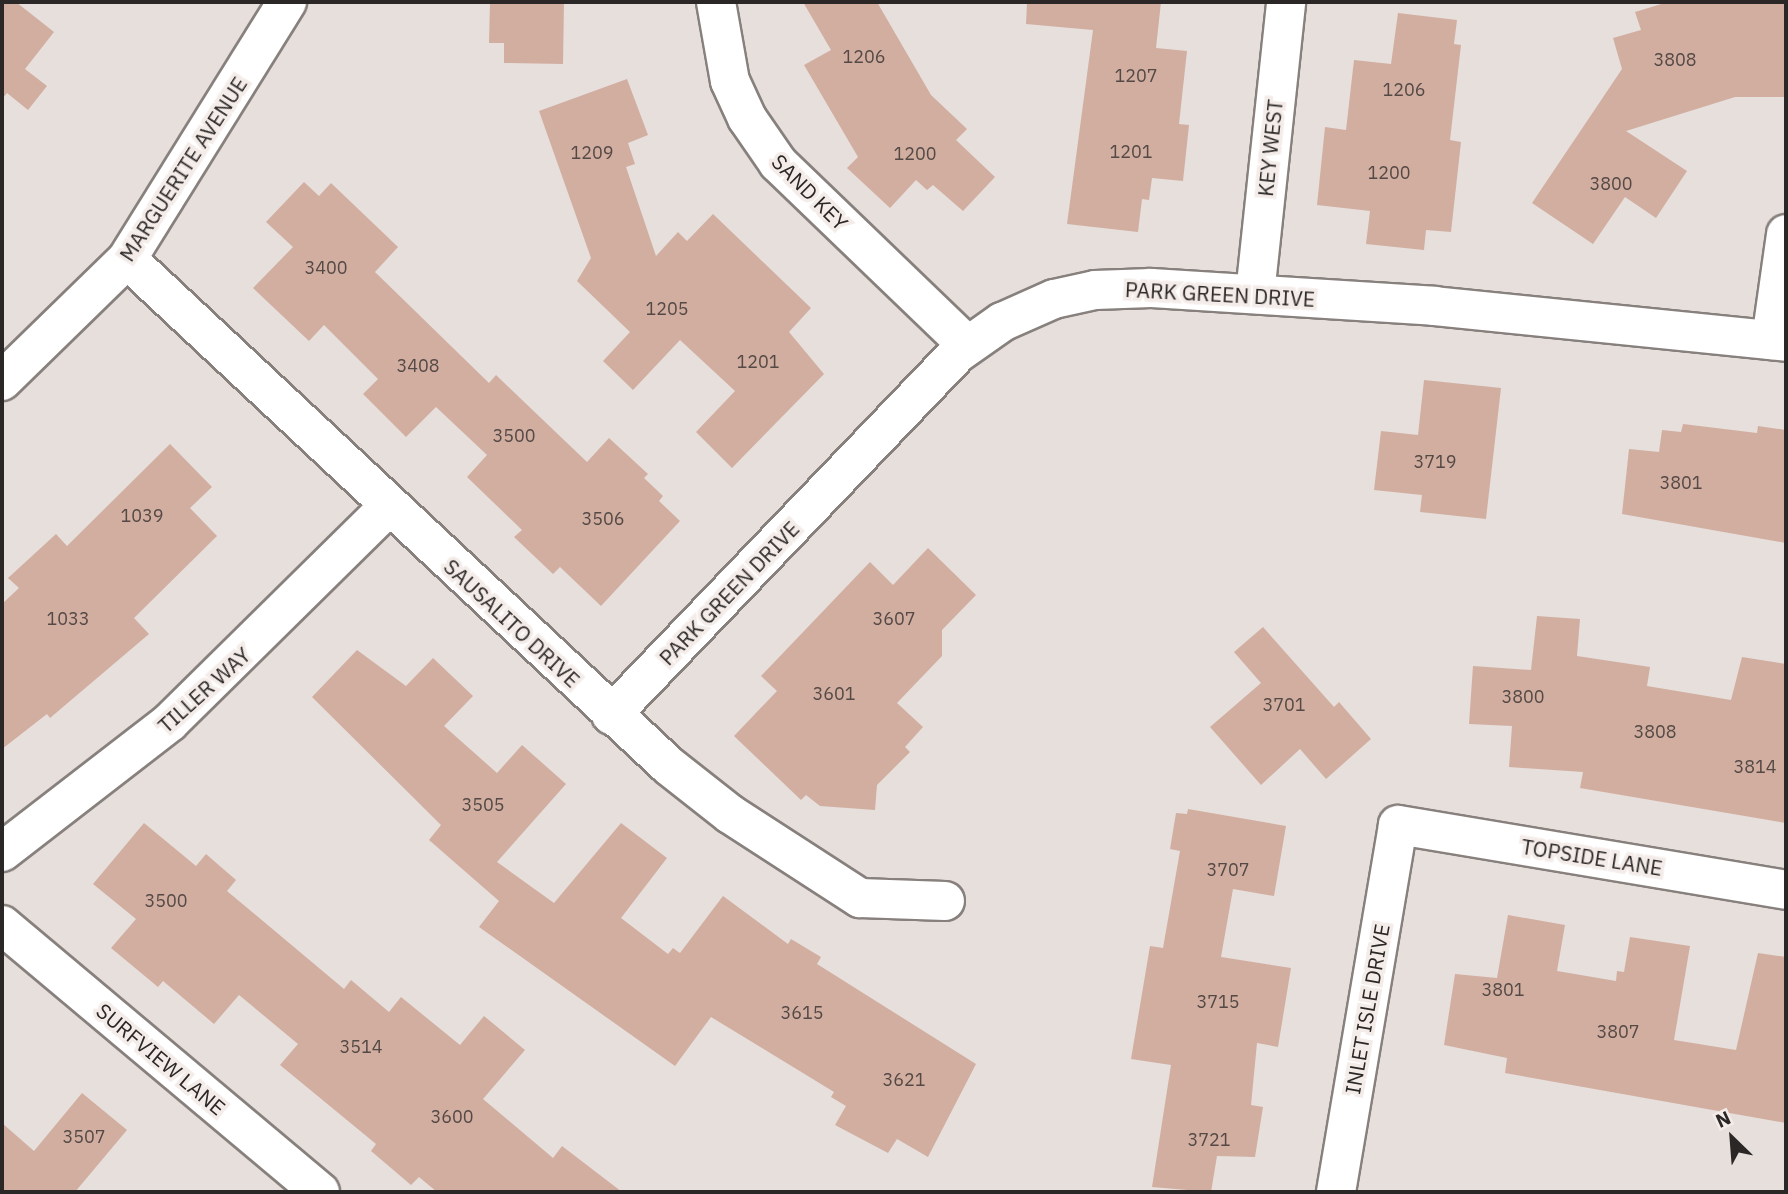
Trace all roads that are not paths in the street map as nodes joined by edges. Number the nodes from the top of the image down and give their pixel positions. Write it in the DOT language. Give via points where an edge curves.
graph roads {
  1 [pos="286,2"];
  2 [pos="716,2"];
  3 [pos="1286,2"];
  4 [pos="1786,234"];
  5 [pos="127,259"];
  6 [pos="1255,294"];
  7 [pos="1779,341"];
  8 [pos="967,345"];
  9 [pos="2,381"];
  10 [pos="387,508"];
  11 [pos="611,715"];
  12 [pos="1398,825"];
  13 [pos="2,852"];
  14 [pos="1786,890"];
  15 [pos="945,901"];
  16 [pos="2,925"];
  17 [pos="320,1192"];
  18 [pos="1336,1192"];
  1 -- 5 [label="street, MARGUERITE AVENUE"];
  2 -- 8 [label="street, SAND KEY" via="730,81 747,118 778,163"];
  3 -- 6 [label="street, KEY WEST"];
  4 -- 7 [label="street"];
  5 -- 9 [label="street, MARGUERITE AVENUE"];
  5 -- 10 [label="street, SAUSALITO DRIVE"];
  6 -- 7 [label="street, PARK GREEN DRIVE" via="1434,306"];
  6 -- 8 [label="street, PARK GREEN DRIVE" via="1095,290 1042,304"];
  8 -- 11 [label="street, PARK GREEN DRIVE"];
  10 -- 11 [label="street, SAUSALITO DRIVE"];
  10 -- 13 [label="street, TILLER WAY" via="180,714"];
  11 -- 15 [label="street, SAUSALITO DRIVE" via="730,814 860,898"];
  12 -- 14 [label="street, TOPSIDE LANE"];
  12 -- 18 [label="street, INLET ISLE DRIVE"];
  16 -- 17 [label="street, SURFVIEW LANE"];
}
